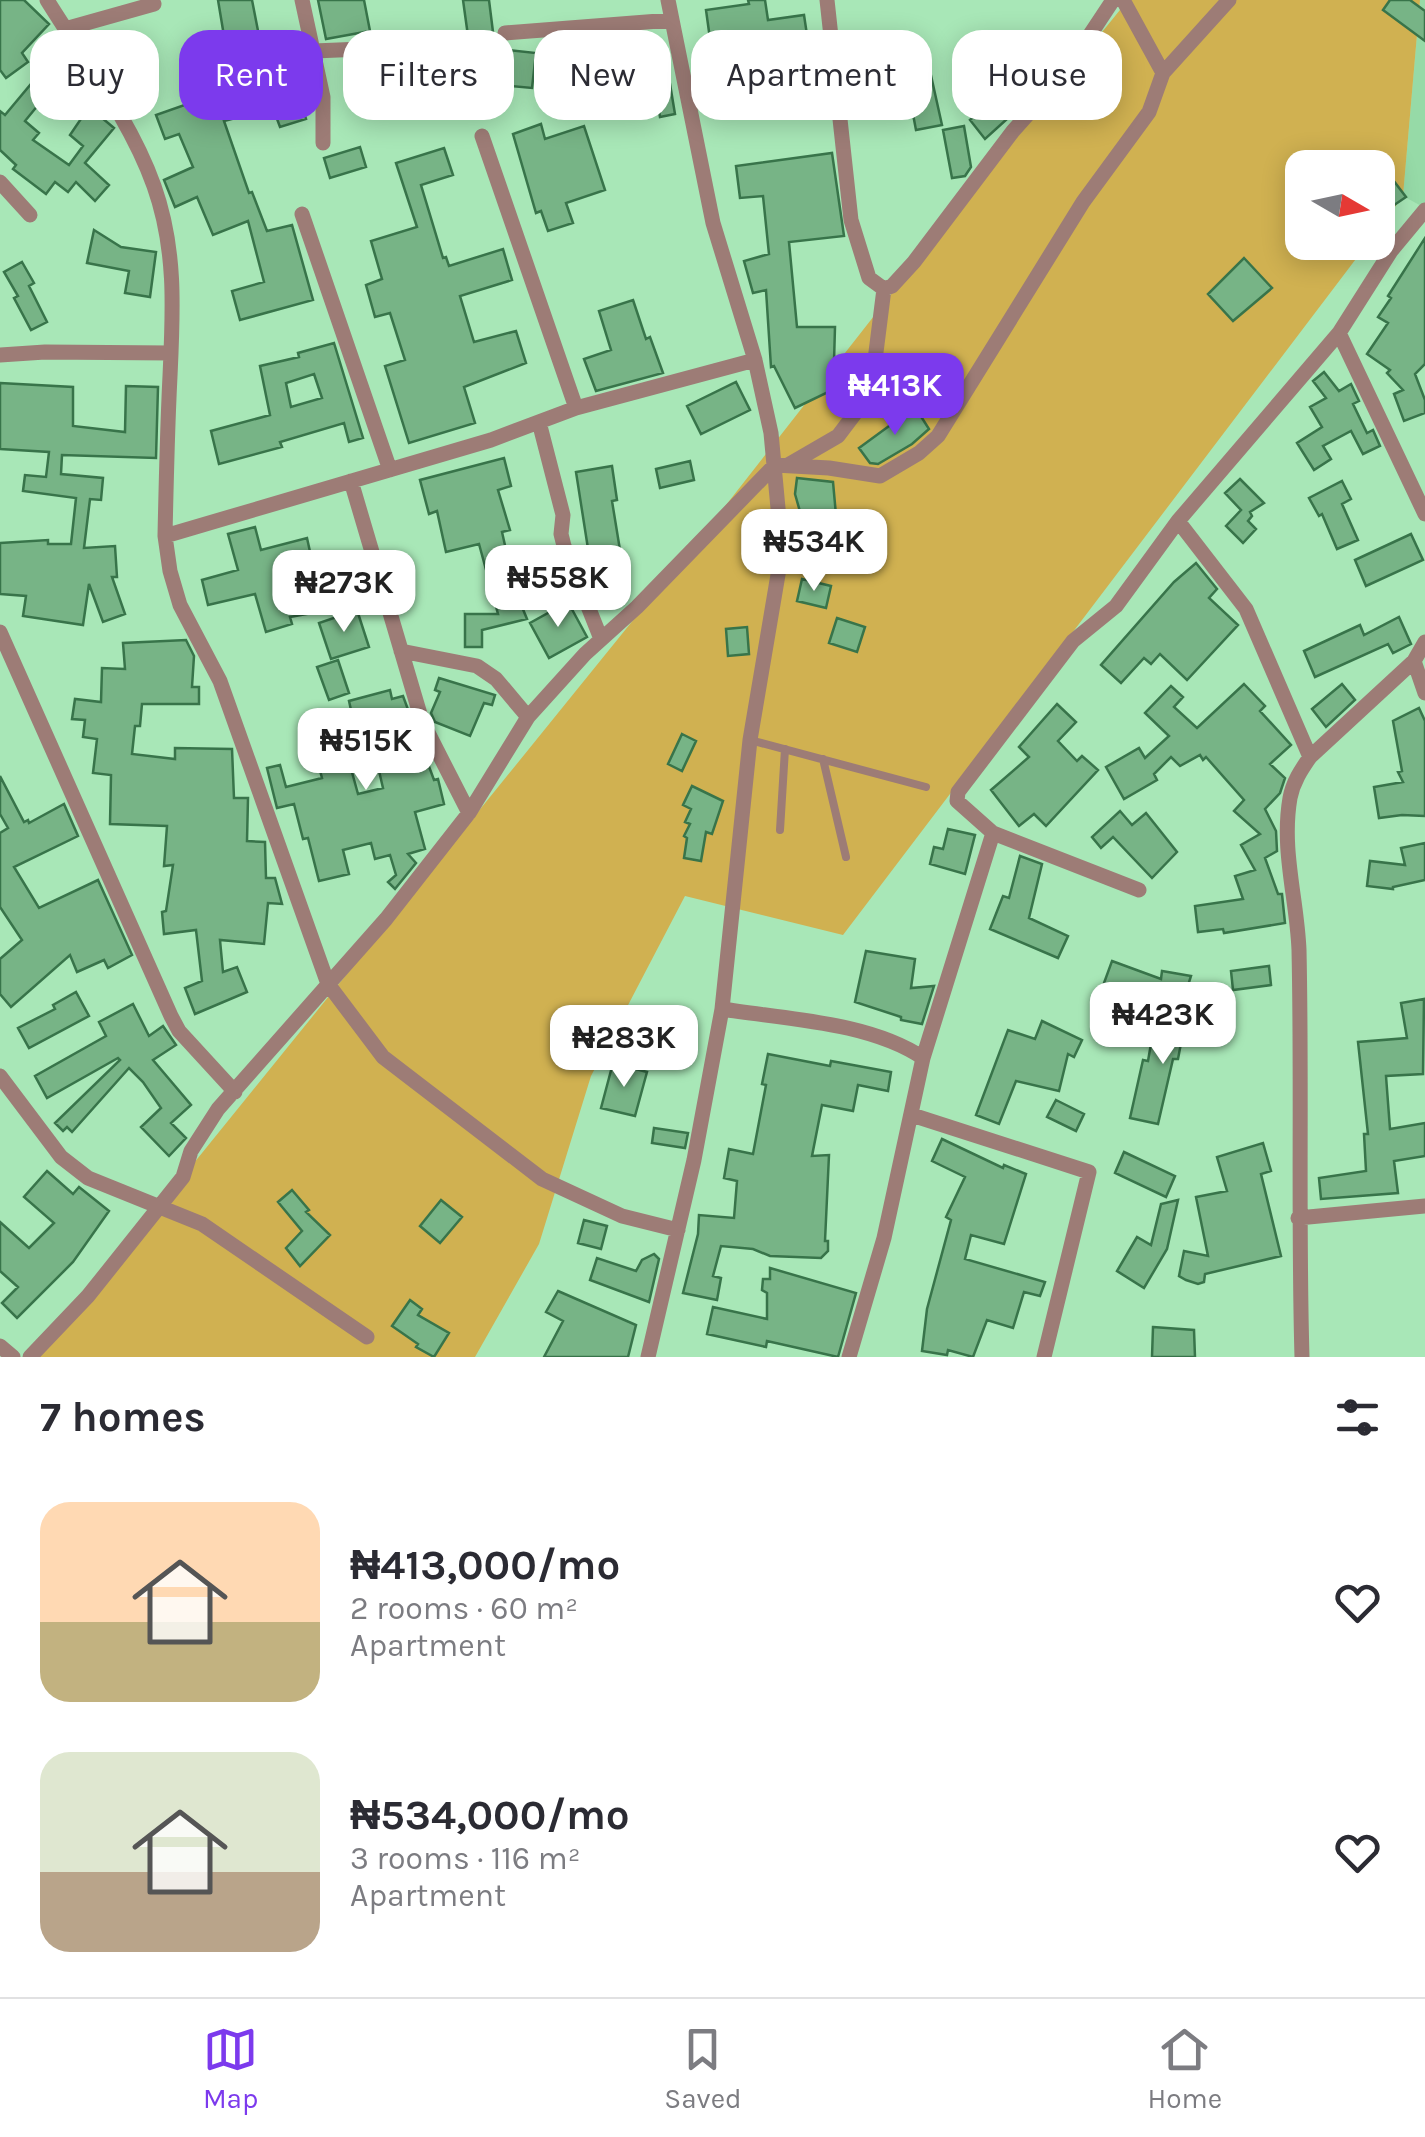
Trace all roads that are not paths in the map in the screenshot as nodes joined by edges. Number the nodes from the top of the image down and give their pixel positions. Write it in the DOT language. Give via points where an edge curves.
graph roads {
  1 [pos="47,0"];
  2 [pos="302,0"];
  3 [pos="668,0"];
  4 [pos="826,0"];
  5 [pos="1112,0"];
  6 [pos="1123,0"];
  7 [pos="1229,0"];
  8 [pos="154,4"];
  9 [pos="672,20"];
  10 [pos="65,29"];
  11 [pos="309,30"];
  12 [pos="514,32"];
  13 [pos="1164,73"];
  14 [pos="323,120"];
  15 [pos="482,136"];
  16 [pos="323,143"];
  17 [pos="0,182"];
  18 [pos="1425,210"];
  19 [pos="302,214"];
  20 [pos="30,215"];
  21 [pos="884,289"];
  22 [pos="1339,333"];
  23 [pos="171,353"];
  24 [pos="0,356"];
  25 [pos="755,360"];
  26 [pos="576,408"];
  27 [pos="539,422"];
  28 [pos="781,466"];
  29 [pos="390,470"];
  30 [pos="351,481"];
  31 [pos="1425,514"];
  32 [pos="1178,521"];
  33 [pos="165,536"];
  34 [pos="0,632"];
  35 [pos="601,639"];
  36 [pos="1425,642"];
  37 [pos="401,651"];
  38 [pos="1414,661"];
  39 [pos="1425,693"];
  40 [pos="528,717"];
  41 [pos="750,740"];
  42 [pos="785,748"];
  43 [pos="1310,757"];
  44 [pos="822,758"];
  45 [pos="926,787"];
  46 [pos="470,813"];
  47 [pos="780,830"];
  48 [pos="993,833"];
  49 [pos="846,856"];
  50 [pos="1140,890"];
  51 [pos="328,984"];
  52 [pos="722,1009"];
  53 [pos="923,1058"];
  54 [pos="0,1076"];
  55 [pos="235,1092"];
  56 [pos="912,1115"];
  57 [pos="1425,1206"];
  58 [pos="158,1207"];
  59 [pos="1298,1218"];
  60 [pos="678,1230"];
  61 [pos="368,1337"];
  62 [pos="0,1346"];
  63 [pos="13,1357"];
  64 [pos="30,1357"];
  65 [pos="648,1357"];
  66 [pos="850,1357"];
  67 [pos="1044,1357"];
  68 [pos="1302,1357"];
  1 -- 10 [label="street"];
  2 -- 11 [label="street"];
  3 -- 9 [label="street"];
  4 -- 21 [label="street" via="851,220 869,278"];
  5 -- 21 [label="street" via="1064,74 1012,131 914,262"];
  6 -- 13 [label="street"];
  7 -- 13 [label="street"];
  8 -- 10 [label="street"];
  9 -- 12 [label="street"];
  9 -- 25 [label="street" via="713,224"];
  10 -- 23 [label="street" via="152,182 171,258"];
  13 -- 28 [label="street" via="1149,112 1083,202 938,436 880,476"];
  14 -- 16 [label="street"];
  15 -- 26 [label="street"];
  17 -- 20 [label="street"];
  18 -- 22 [label="street"];
  19 -- 29 [label="street"];
  21 -- 28 [label="street" via="866,399 838,436"];
  22 -- 31 [label="street"];
  22 -- 32 [label="street"];
  23 -- 24 [label="street"];
  23 -- 33 [label="street"];
  25 -- 26 [label="street"];
  25 -- 28 [label="street"];
  26 -- 27 [label="street"];
  27 -- 29 [label="street"];
  27 -- 35 [label="street" via="563,515 564,546"];
  28 -- 35 [label="street"];
  28 -- 41 [label="street" via="782,551"];
  29 -- 30 [label="street"];
  30 -- 33 [label="street"];
  30 -- 37 [label="street"];
  32 -- 43 [label="street" via="1246,609"];
  32 -- 48 [label="street" via="1116,606 1072,641 958,792 957,801"];
  33 -- 51 [label="street" via="180,605 220,680"];
  34 -- 55 [label="street" via="171,1016"];
  35 -- 40 [label="street"];
  36 -- 38 [label="street"];
  37 -- 40 [label="street" via="477,666"];
  37 -- 46 [label="street" via="422,721"];
  38 -- 39 [label="street"];
  38 -- 43 [label="street"];
  40 -- 46 [label="street"];
  41 -- 42 [label="lane"];
  41 -- 52 [label="street"];
  42 -- 44 [label="lane"];
  42 -- 47 [label="lane"];
  43 -- 59 [label="street" via="1290,797 1287,848 1299,945"];
  44 -- 45 [label="lane"];
  44 -- 49 [label="lane"];
  46 -- 51 [label="street"];
  48 -- 50 [label="street"];
  48 -- 53 [label="street"];
  51 -- 55 [label="street"];
  51 -- 60 [label="street" via="383,1057 526,1167 622,1216"];
  52 -- 53 [label="street" via="899,1042"];
  52 -- 60 [label="street"];
  53 -- 56 [label="street"];
  54 -- 58 [label="street" via="61,1157 88,1178"];
  55 -- 58 [label="street" via="202,1131 183,1176"];
  56 -- 66 [label="street"];
  56 -- 67 [label="street" via="1090,1172"];
  57 -- 59 [label="street"];
  58 -- 61 [label="street" via="202,1224"];
  58 -- 64 [label="street"];
  59 -- 68 [label="street"];
  60 -- 65 [label="street"];
  62 -- 63 [label="street"];
}
